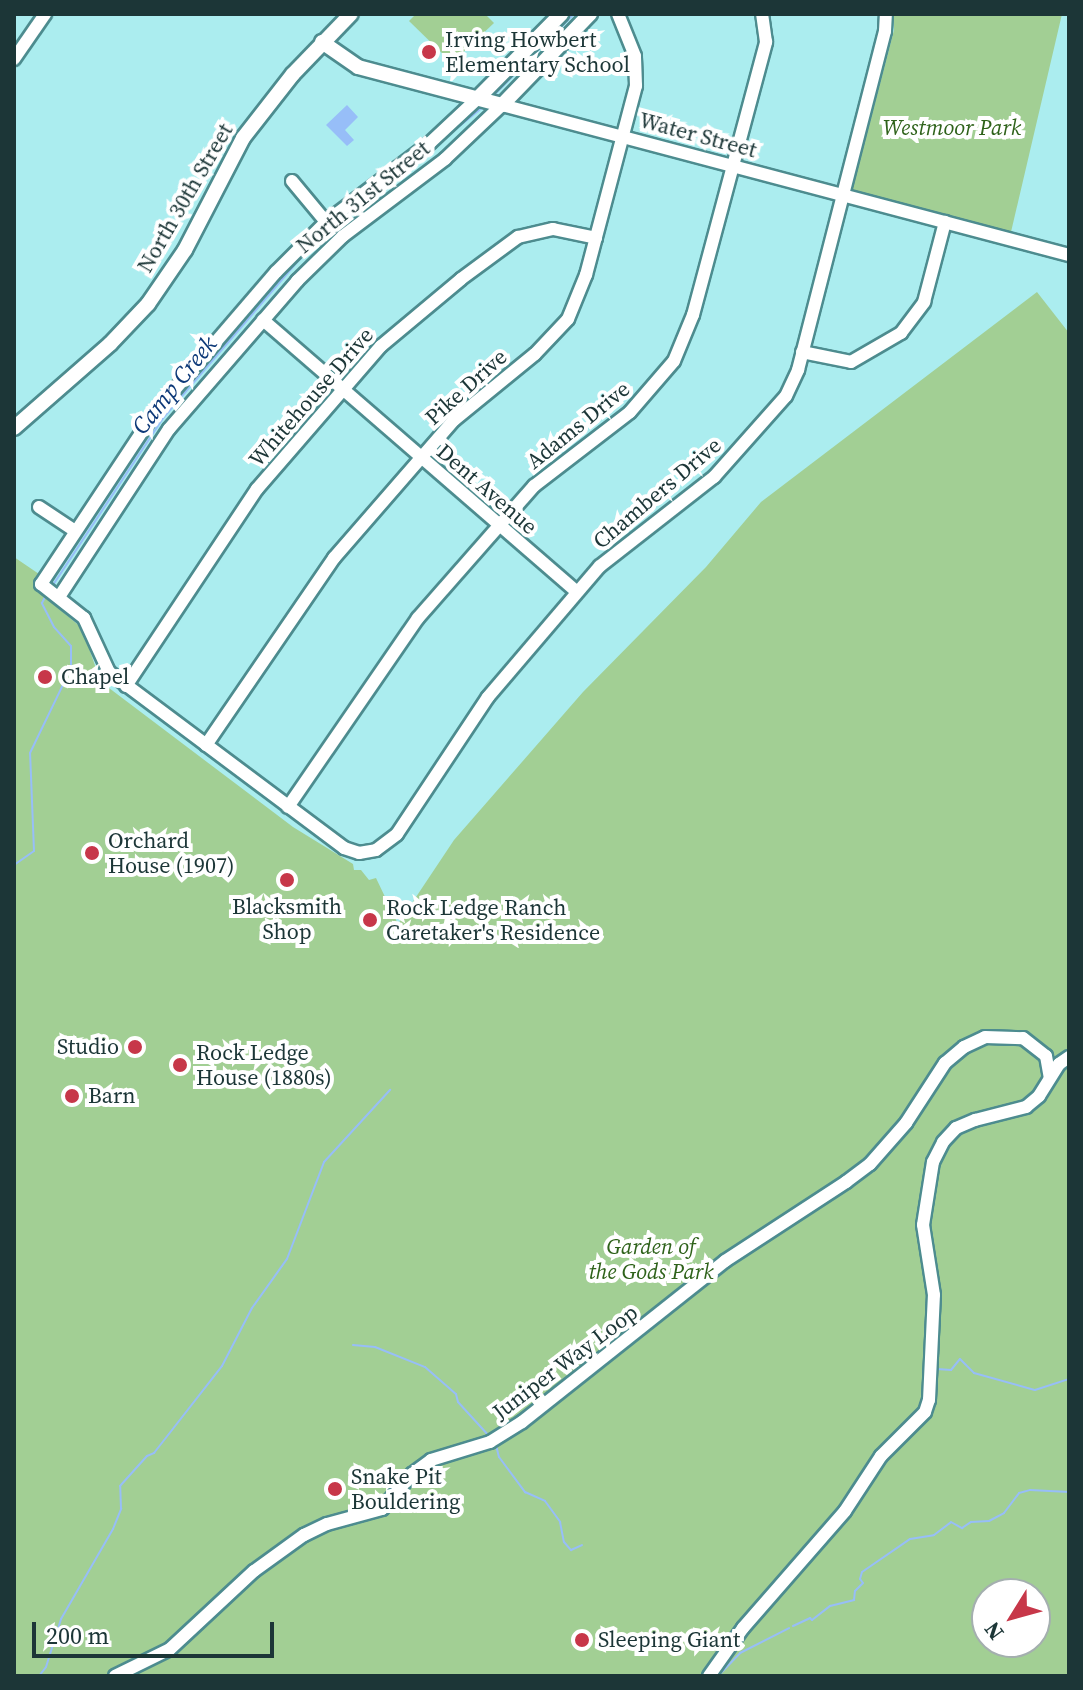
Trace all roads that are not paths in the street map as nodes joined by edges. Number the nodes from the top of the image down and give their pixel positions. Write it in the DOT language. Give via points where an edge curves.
graph roads {
  1 [pos="45,14"];
  2 [pos="351,14"];
  3 [pos="561,14"];
  4 [pos="590,14"];
  5 [pos="618,14"];
  6 [pos="762,14"];
  7 [pos="886,14"];
  8 [pos="322,42"];
  9 [pos="14,59"];
  10 [pos="477,99"];
  11 [pos="502,105"];
  12 [pos="623,137"];
  13 [pos="733,167"];
  14 [pos="292,181"];
  15 [pos="843,196"];
  16 [pos="326,222"];
  17 [pos="945,222"];
  18 [pos="596,238"];
  19 [pos="1069,255"];
  20 [pos="263,320"];
  21 [pos="802,352"];
  22 [pos="343,389"];
  23 [pos="14,428"];
  24 [pos="421,457"];
  25 [pos="39,507"];
  26 [pos="499,526"];
  27 [pos="75,531"];
  28 [pos="577,592"];
  29 [pos="59,597"];
  30 [pos="126,686"];
  31 [pos="206,745"];
  32 [pos="288,807"];
  33 [pos="1039,1048"];
  34 [pos="1069,1054"];
  35 [pos="1050,1078"];
  36 [pos="115,1676"];
  37 [pos="709,1676"];
  1 -- 9 [label="street"];
  2 -- 8 [label="main road, North 30th Street"];
  3 -- 10 [label="main road, North 31st Street"];
  4 -- 11 [label="main road, North 31st Street"];
  5 -- 12 [label="street, Pike Drive" via="637,65"];
  6 -- 13 [label="street, Adams Drive" via="766,42"];
  7 -- 15 [label="street, Chambers Drive"];
  8 -- 10 [label="main road, Water Street" via="358,67"];
  8 -- 23 [label="main road, North 30th Street" via="243,138 185,250 148,304"];
  10 -- 11 [label="main road, Water Street"];
  10 -- 16 [label="street, North 31st Street" via="430,143"];
  11 -- 12 [label="street, Water Street"];
  11 -- 20 [label="street, North 31st Street" via="455,151 323,253"];
  12 -- 13 [label="street, Water Street"];
  12 -- 18 [label="street, Pike Drive"];
  13 -- 15 [label="street, Water Street"];
  13 -- 26 [label="street, Adams Drive" via="693,315 666,372 630,412 544,477"];
  14 -- 16 [label="street"];
  15 -- 17 [label="street, Water Street"];
  15 -- 21 [label="street, Chambers Drive"];
  16 -- 27 [label="street, North 31st Street" via="168,397"];
  17 -- 19 [label="street, Water Street"];
  17 -- 21 [label="street" via="924,302 901,333 851,362"];
  18 -- 22 [label="street, Whitehouse Drive" via="553,229 518,237 408,321"];
  18 -- 24 [label="street, Pike Drive" via="579,297 561,328 464,410"];
  20 -- 22 [label="street, Dent Avenue"];
  20 -- 29 [label="street, North 31st Street" via="169,429"];
  21 -- 28 [label="street, Chambers Drive" via="786,396 731,460 608,558"];
  22 -- 24 [label="street, Dent Avenue"];
  22 -- 30 [label="street, Whitehouse Drive" via="257,489"];
  24 -- 26 [label="street, Dent Avenue"];
  24 -- 31 [label="street, Pike Drive" via="326,568"];
  25 -- 27 [label="street"];
  26 -- 28 [label="street, Dent Avenue"];
  26 -- 32 [label="street, Adams Drive" via="409,629"];
  27 -- 29 [label="street, North 31st Street" via="41,584"];
  28 -- 32 [label="street, Chambers Drive" via="488,697 397,834 370,858 344,848"];
  29 -- 30 [label="street" via="84,618 104,666"];
  30 -- 31 [label="street"];
  31 -- 32 [label="street"];
  33 -- 34 [label="street, Juniper Way Loop"];
  33 -- 35 [label="street"];
  33 -- 36 [label="street, Juniper Way Loop" via="1023,1038 1004,1036 985,1037 964,1047 945,1063 906,1123 846,1182 725,1261 522,1422 490,1442 431,1460 382,1509 304,1535 254,1571 170,1649"];
  34 -- 35 [label="street"];
  35 -- 37 [label="street" via="1026,1107 956,1128 943,1142 933,1162 923,1225 934,1295 925,1412 881,1456 845,1511 743,1628"];
}
